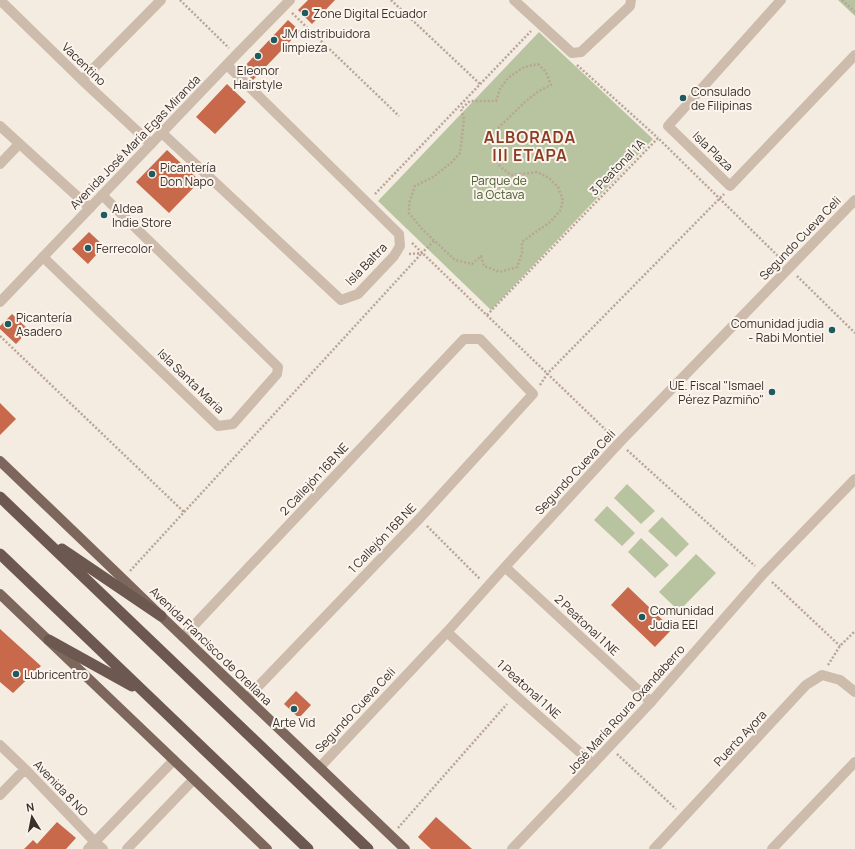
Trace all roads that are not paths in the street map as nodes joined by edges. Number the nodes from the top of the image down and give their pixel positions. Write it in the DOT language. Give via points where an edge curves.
graph roads {
  1 [pos="0,0"];
  2 [pos="160,0"];
  3 [pos="514,0"];
  4 [pos="631,0"];
  5 [pos="781,0"];
  6 [pos="287,3"];
  7 [pos="855,55"];
  8 [pos="227,65"];
  9 [pos="82,80"];
  10 [pos="0,126"];
  11 [pos="162,132"];
  12 [pos="19,144"];
  13 [pos="151,144"];
  14 [pos="0,164"];
  15 [pos="102,195"];
  16 [pos="855,200"];
  17 [pos="90,208"];
  18 [pos="43,257"];
  19 [pos="0,302"];
  20 [pos="464,339"];
  21 [pos="0,461"];
  22 [pos="855,479"];
  23 [pos="0,497"];
  24 [pos="34,530"];
  25 [pos="0,554"];
  26 [pos="505,567"];
  27 [pos="0,594"];
  28 [pos="161,616"];
  29 [pos="448,632"];
  30 [pos="183,637"];
  31 [pos="49,640"];
  32 [pos="855,692"];
  33 [pos="146,693"];
  34 [pos="248,698"];
  35 [pos="651,702"];
  36 [pos="0,745"];
  37 [pos="174,760"];
  38 [pos="855,762"];
  39 [pos="593,764"];
  40 [pos="320,767"];
  41 [pos="25,769"];
  42 [pos="194,779"];
  43 [pos="0,795"];
  44 [pos="92,845"];
  45 [pos="103,849"];
  46 [pos="127,849"];
  47 [pos="267,849"];
  48 [pos="308,849"];
  49 [pos="368,849"];
  50 [pos="405,849"];
  51 [pos="512,849"];
  52 [pos="654,849"];
  53 [pos="772,849"];
  1 -- 9 [label="street, Vacentino"];
  2 -- 9 [label="street"];
  3 -- 4 [label="street" via="572,53 581,52 630,6"];
  5 -- 7 [label="street, Isla Plaza" via="668,126 730,186"];
  6 -- 8 [label="street, Avenida José María Egas Miranda"];
  8 -- 11 [label="street, Avenida José María Egas Miranda"];
  8 -- 11 [label="street, Isla Baltra" via="399,234 400,246 394,256 358,294 341,300"];
  9 -- 13 [label="street, Vacentino"];
  10 -- 12 [label="street"];
  11 -- 13 [label="street, Avenida José María Egas Miranda"];
  12 -- 14 [label="street"];
  12 -- 17 [label="street"];
  13 -- 15 [label="street, Avenida José María Egas Miranda"];
  15 -- 17 [label="street, Avenida José María Egas Miranda"];
  15 -- 18 [label="street, Isla Santa Maria" via="278,368 277,374 233,424 218,426"];
  16 -- 26 [label="street, Segundo Cueva Celi" via="619,443"];
  17 -- 18 [label="street, Avenida José María Egas Miranda"];
  18 -- 19 [label="street, Avenida José María Egas Miranda"];
  20 -- 30 [label="street, 2 Callejón 16B NE"];
  20 -- 34 [label="street, 1 Callejón 16B NE" via="480,339 533,394 420,518"];
  21 -- 28 [label="main road, Avenida Francisco de Orellana"];
  22 -- 35 [label="street, José María Roura Oxandaberro" via="764,573"];
  23 -- 24 [label="highway"];
  24 -- 28 [label="highway"];
  24 -- 49 [label="highway"];
  25 -- 33 [label="highway"];
  26 -- 29 [label="street, Segundo Cueva Celi"];
  26 -- 35 [label="street, 2 Peatonal 1 NE"];
  27 -- 31 [label="main road"];
  28 -- 30 [label="main road, Avenida Francisco de Orellana"];
  29 -- 39 [label="street, 1 Peatonal 1 NE"];
  29 -- 40 [label="street, Segundo Cueva Celi"];
  30 -- 34 [label="main road, Avenida Francisco de Orellana"];
  31 -- 33 [label="highway"];
  31 -- 37 [label="main road"];
  32 -- 52 [label="street, Puerto Ayora" via="840,680 822,675 806,685"];
  33 -- 48 [label="highway"];
  34 -- 40 [label="main road, Avenida Francisco de Orellana"];
  35 -- 39 [label="street, José María Roura Oxandaberro"];
  36 -- 41 [label="street, Avenida 8 NO"];
  37 -- 42 [label="main road"];
  37 -- 44 [label="street"];
  38 -- 53 [label="street"];
  39 -- 51 [label="street, José María Roura Oxandaberro"];
  40 -- 50 [label="main road, Avenida Francisco de Orellana"];
  41 -- 43 [label="street"];
  41 -- 44 [label="street, Avenida 8 NO"];
  42 -- 46 [label="street"];
  42 -- 47 [label="main road"];
  44 -- 45 [label="street, Avenida 8 NO"];
}
